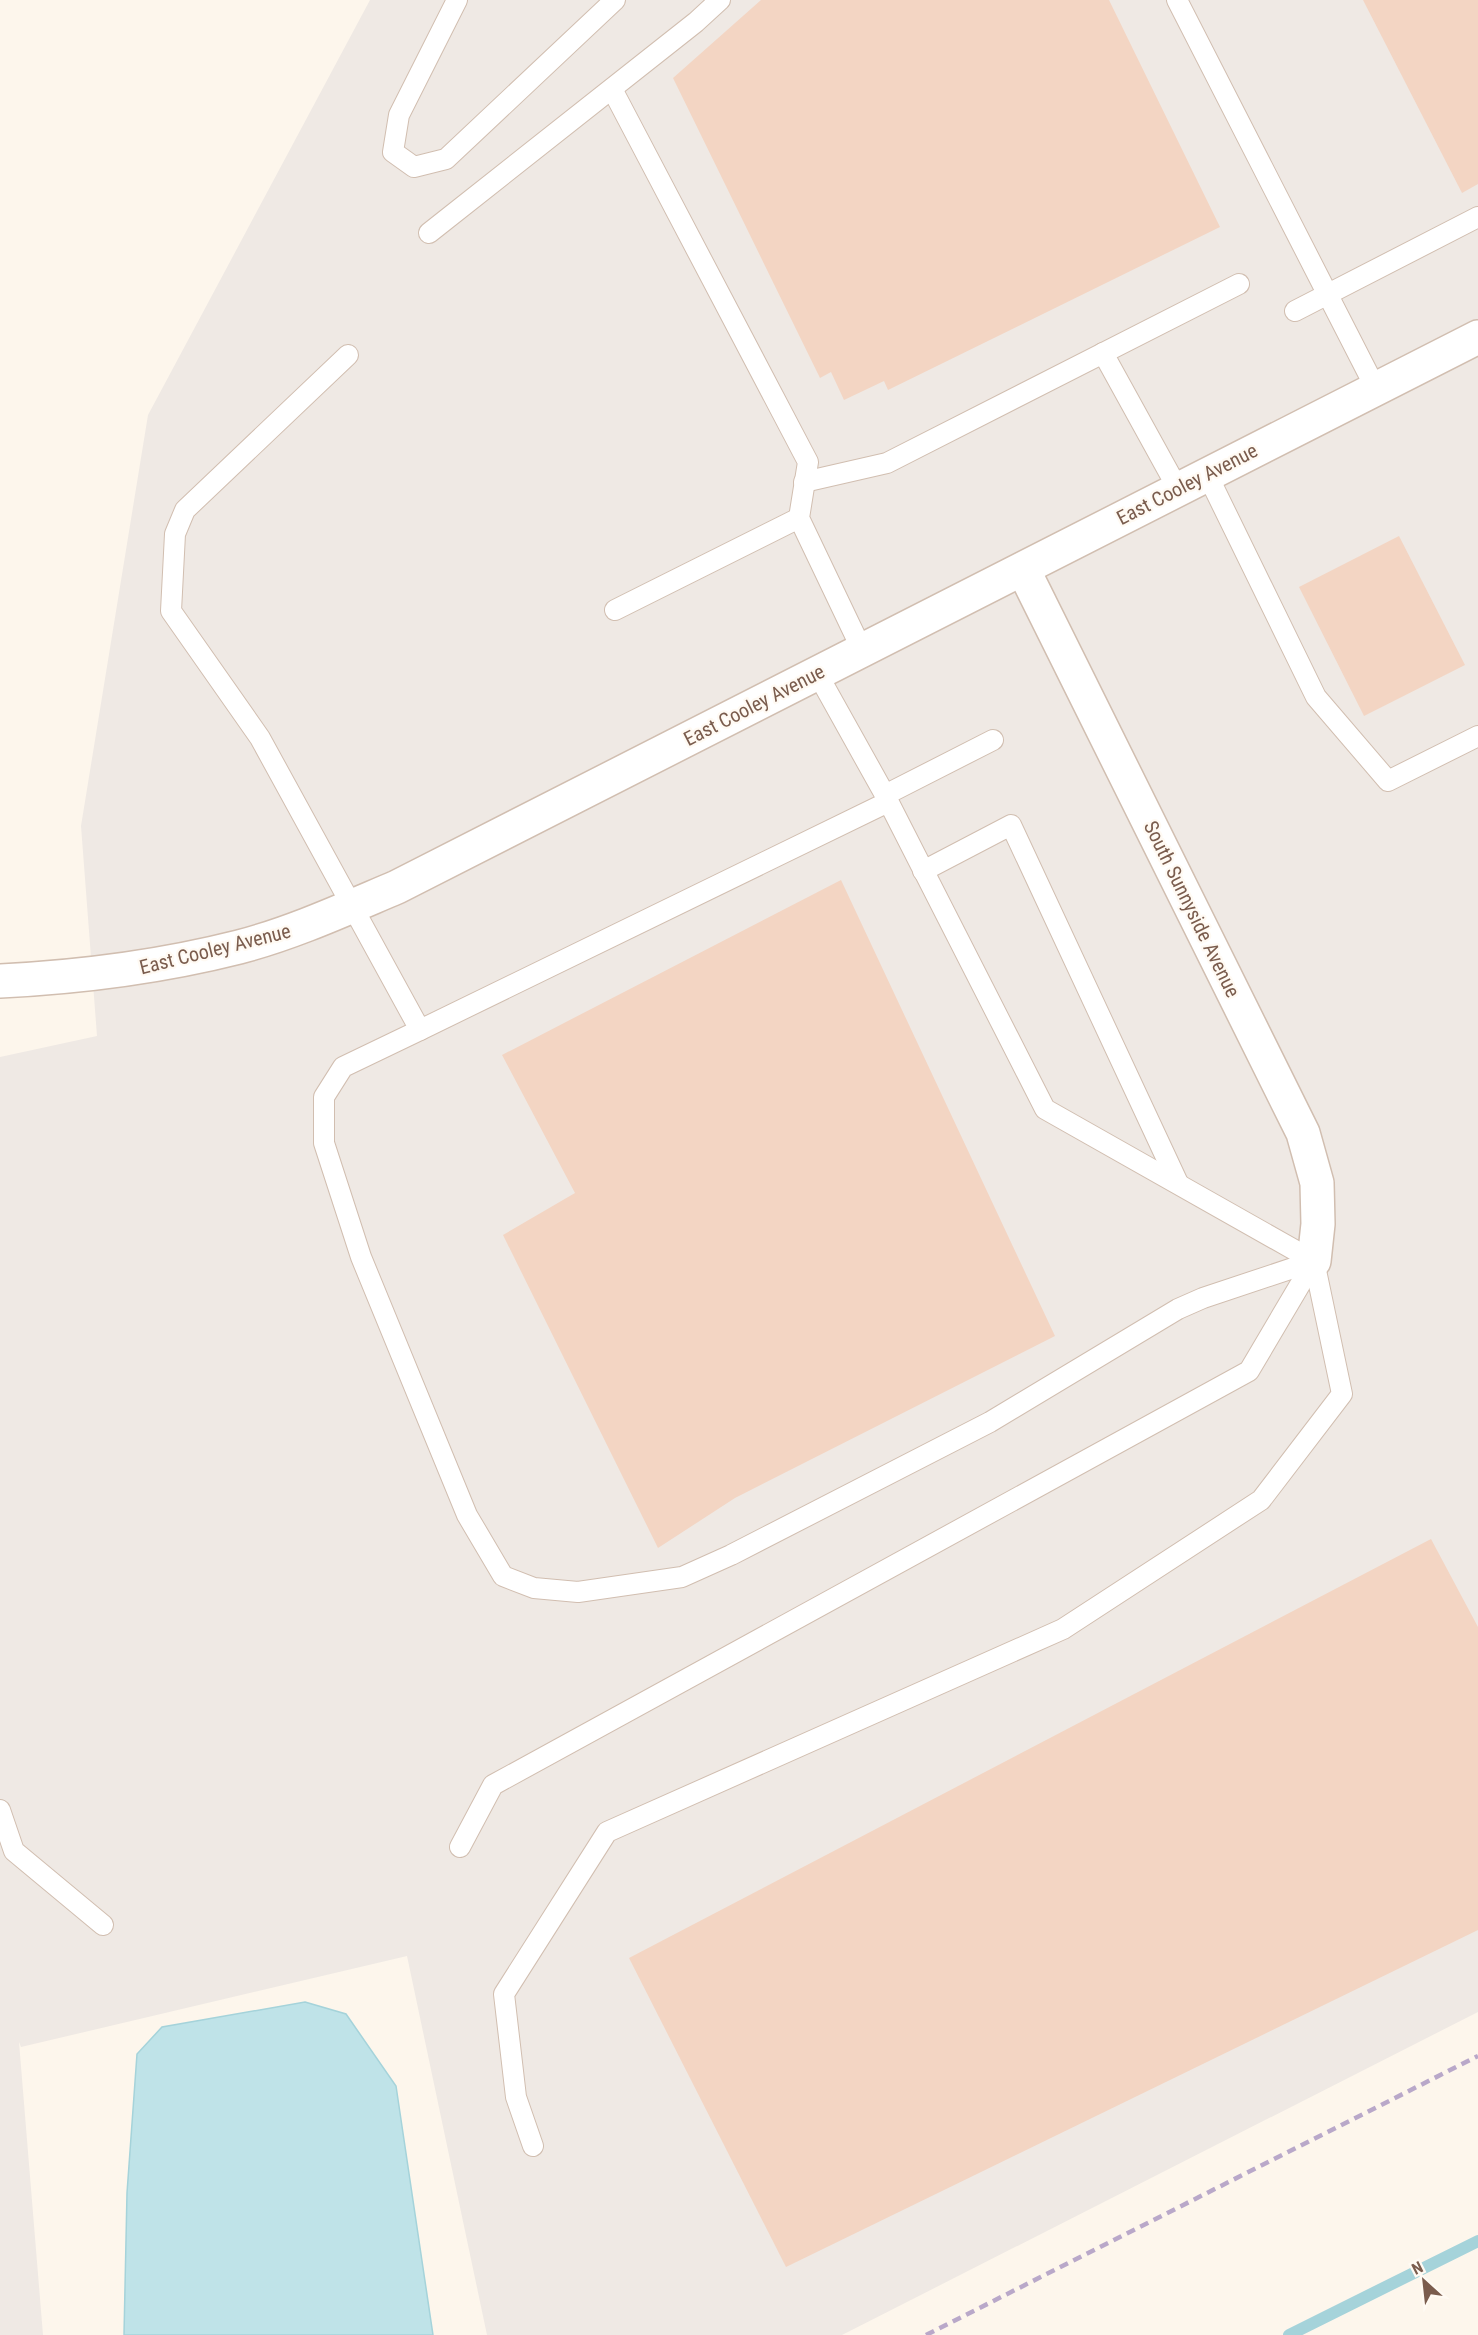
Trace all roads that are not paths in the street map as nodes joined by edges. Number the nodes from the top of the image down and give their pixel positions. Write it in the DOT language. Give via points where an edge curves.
graph roads {
  1 [pos="457,0"];
  2 [pos="615,0"];
  3 [pos="720,0"];
  4 [pos="1177,0"];
  5 [pos="612,89"];
  6 [pos="1478,217"];
  7 [pos="429,233"];
  8 [pos="1239,284"];
  9 [pos="1327,294"];
  10 [pos="1295,311"];
  11 [pos="1478,337"];
  12 [pos="1103,353"];
  13 [pos="348,355"];
  14 [pos="1376,389"];
  15 [pos="1207,474"];
  16 [pos="804,482"];
  17 [pos="1178,489"];
  18 [pos="799,518"];
  19 [pos="1023,569"];
  20 [pos="615,610"];
  21 [pos="862,650"];
  22 [pos="817,673"];
  23 [pos="1478,736"];
  24 [pos="993,740"];
  25 [pos="887,799"];
  26 [pos="923,871"];
  27 [pos="350,907"];
  28 [pos="0,981"];
  29 [pos="420,1030"];
  30 [pos="1178,1183"];
  31 [pos="1314,1261"];
  32 [pos="0,1810"];
  33 [pos="460,1847"];
  34 [pos="103,1925"];
  35 [pos="533,2146"];
  1 -- 2 [label="lane" via="399,116 393,152 414,167 446,159"];
  3 -- 5 [label="lane"];
  4 -- 9 [label="lane"];
  5 -- 7 [label="lane"];
  5 -- 16 [label="lane" via="808,462"];
  6 -- 9 [label="lane"];
  8 -- 12 [label="lane"];
  9 -- 10 [label="lane"];
  9 -- 14 [label="lane"];
  11 -- 14 [label="street, East Cooley Avenue"];
  12 -- 16 [label="lane" via="887,463"];
  12 -- 17 [label="lane"];
  13 -- 27 [label="lane" via="185,510 175,534 171,611 260,738"];
  14 -- 15 [label="street, East Cooley Avenue"];
  15 -- 17 [label="street, East Cooley Avenue"];
  15 -- 23 [label="lane" via="1316,697 1388,781"];
  16 -- 18 [label="lane"];
  17 -- 19 [label="street, East Cooley Avenue"];
  18 -- 20 [label="lane"];
  18 -- 21 [label="lane"];
  19 -- 21 [label="street, East Cooley Avenue"];
  19 -- 31 [label="street, South Sunnyside Avenue" via="1303,1133 1317,1183"];
  21 -- 22 [label="street, East Cooley Avenue"];
  22 -- 25 [label="lane"];
  22 -- 27 [label="street, East Cooley Avenue"];
  24 -- 25 [label="lane"];
  25 -- 26 [label="lane"];
  25 -- 29 [label="lane"];
  26 -- 30 [label="lane" via="1045,1109"];
  26 -- 30 [label="lane" via="1011,825"];
  27 -- 28 [label="street, East Cooley Avenue" via="240,947 137,969"];
  27 -- 29 [label="lane"];
  29 -- 31 [label="lane" via="343,1067 324,1097 324,1143 361,1257 467,1515 503,1576 534,1588 578,1592 681,1577 990,1422 1178,1309"];
  30 -- 31 [label="lane"];
  31 -- 33 [label="lane" via="1249,1371 493,1785"];
  31 -- 35 [label="lane" via="1342,1394 1261,1500 1063,1629 607,1832 504,1994 516,2097"];
  32 -- 34 [label="lane" via="14,1851"];
}
